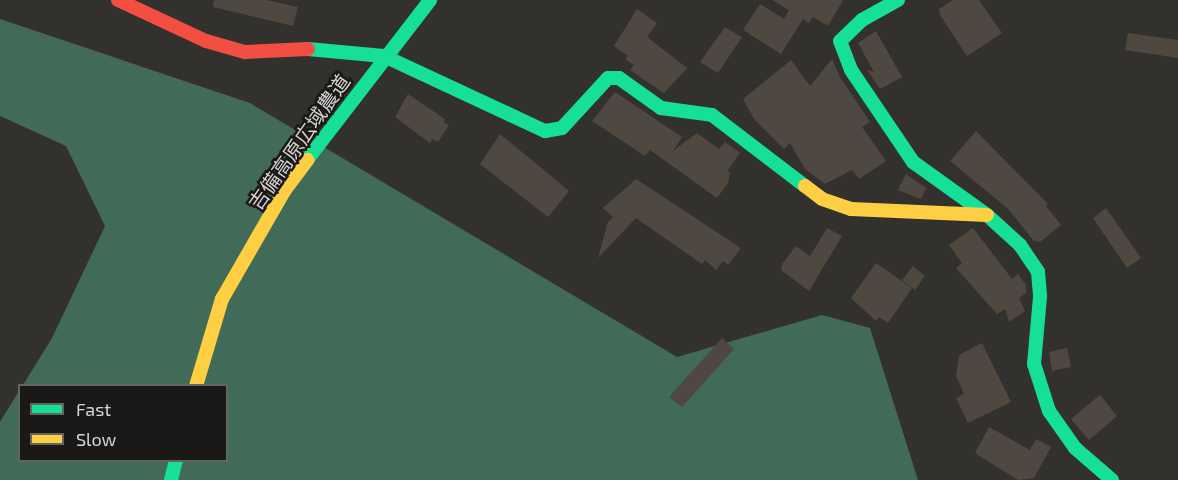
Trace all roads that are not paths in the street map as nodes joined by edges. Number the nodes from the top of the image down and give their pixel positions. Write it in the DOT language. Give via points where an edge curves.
graph roads {
  1 [pos="118,0"];
  2 [pos="430,0"];
  3 [pos="898,0"];
  4 [pos="384,56"];
  5 [pos="987,214"];
  6 [pos="197,384"];
  7 [pos="176,462"];
  8 [pos="171,480"];
  9 [pos="1112,480"];
  1 -- 4 [label="street" via="206,41 245,52 309,49"];
  2 -- 4 [label="street, 吉備高原広域農道"];
  3 -- 5 [label="street" via="862,20 840,41 851,70 913,162"];
  4 -- 5 [label="street" via="545,131 562,128 608,78 619,78 661,108 712,115 822,199 851,209"];
  4 -- 6 [label="street, 吉備高原広域農道" via="284,191 222,298"];
  5 -- 9 [label="street" via="1020,245 1038,272 1040,297 1034,364 1049,411 1075,448"];
  7 -- 8 [label="street"];
}
